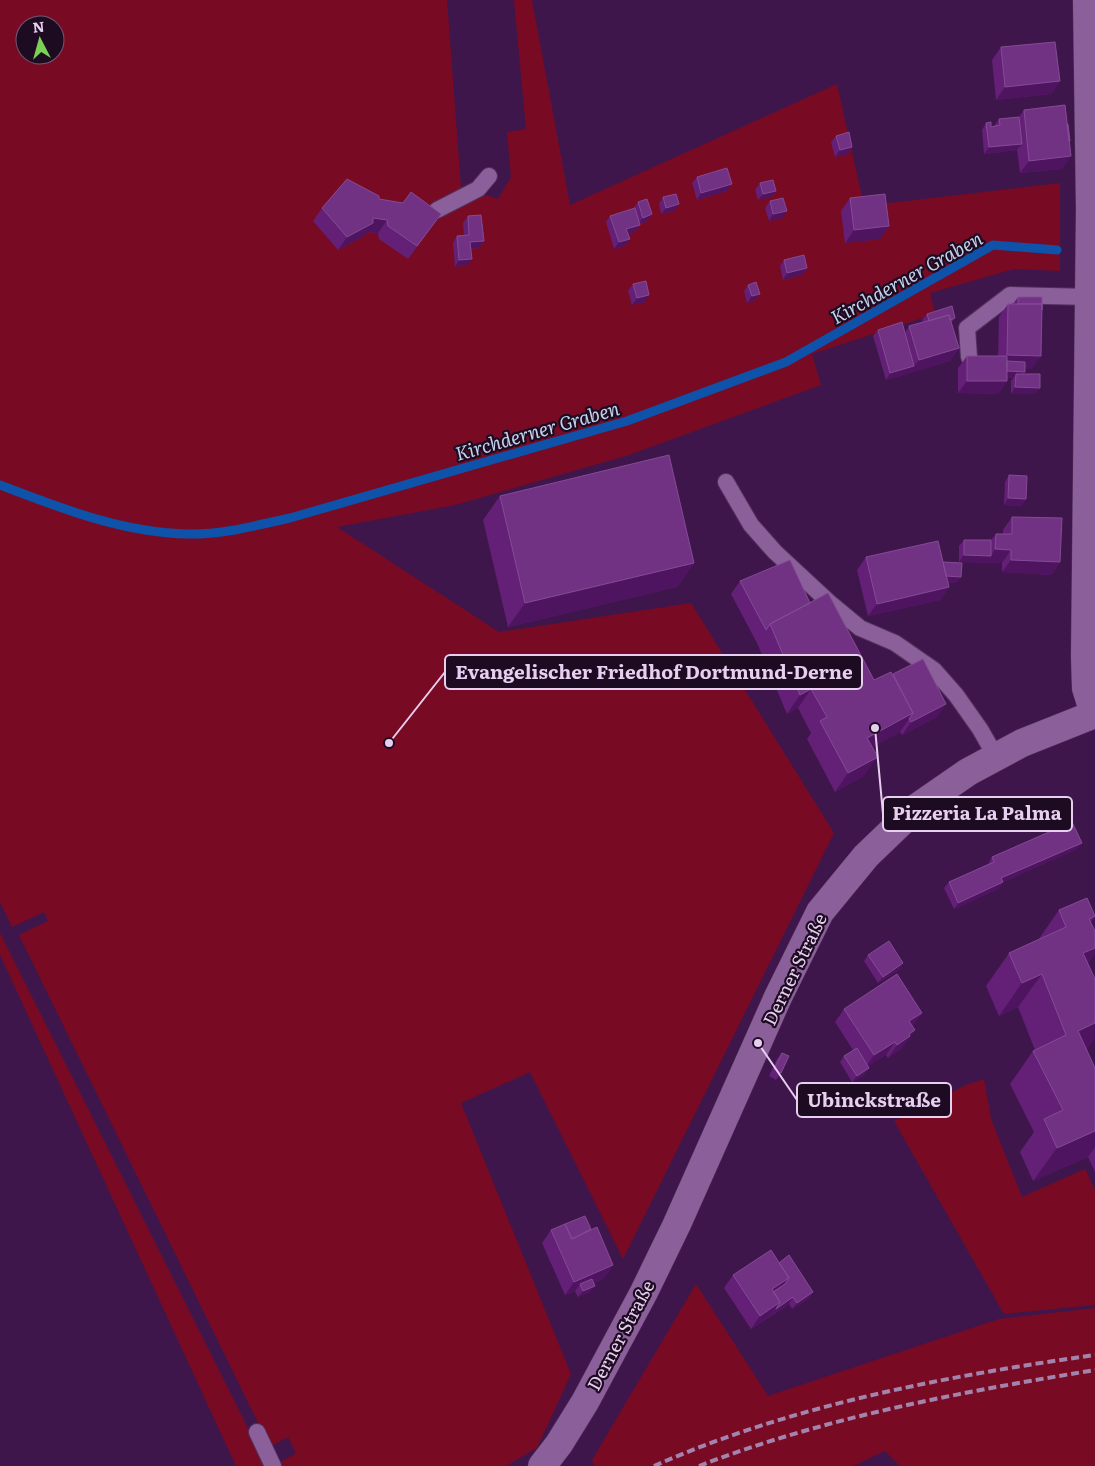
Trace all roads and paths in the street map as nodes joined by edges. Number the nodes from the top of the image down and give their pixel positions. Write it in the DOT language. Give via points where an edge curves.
graph roads {
  1 [pos="1087,0"];
  2 [pos="489,176"];
  3 [pos="437,210"];
  4 [pos="1090,297"];
  5 [pos="970,357"];
  6 [pos="726,482"];
  7 [pos="1094,714"];
  8 [pos="996,757"];
  9 [pos="257,1432"];
  10 [pos="273,1466"];
  11 [pos="542,1466"];
  1 -- 4 [label="main road"];
  2 -- 3 [label="lane" via="478,189"];
  4 -- 5 [label="lane" via="1010,295 967,328"];
  4 -- 7 [label="main road" via="1085,656 1086,688"];
  6 -- 8 [label="lane" via="751,525 775,552 832,604 860,628 895,642 934,670 956,695"];
  7 -- 8 [label="main road, Derner Straße"];
  8 -- 11 [label="main road, Derner Straße" via="916,808 866,856 820,912 644,1292 585,1402"];
  9 -- 10 [label="lane"];
}
